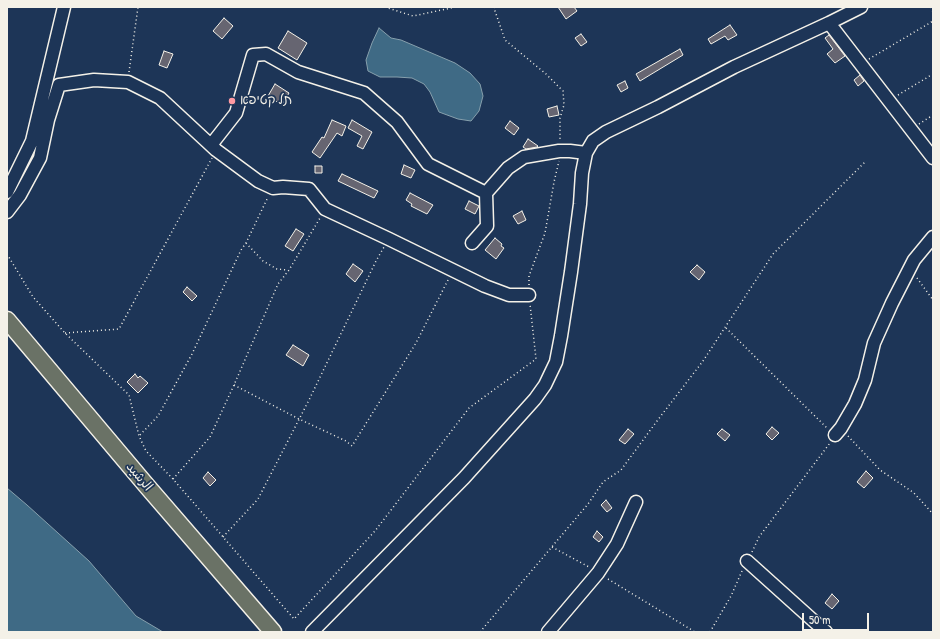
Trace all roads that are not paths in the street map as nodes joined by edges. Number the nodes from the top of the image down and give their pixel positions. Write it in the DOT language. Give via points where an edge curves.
graph roads {
  1 [pos="64,7"];
  2 [pos="861,7"];
  3 [pos="829,24"];
  4 [pos="214,148"];
  5 [pos="586,153"];
  6 [pos="933,158"];
  7 [pos="7,192"];
  8 [pos="486,193"];
  9 [pos="7,212"];
  10 [pos="933,237"];
  11 [pos="472,243"];
  12 [pos="529,295"];
  13 [pos="7,320"];
  14 [pos="838,432"];
  15 [pos="636,502"];
  16 [pos="747,561"];
  17 [pos="273,632"];
  18 [pos="312,632"];
  19 [pos="548,632"];
  20 [pos="826,632"];
  1 -- 7 [label="street" via="32,141"];
  2 -- 3 [label="street"];
  3 -- 5 [label="street" via="734,67 606,132 592,141"];
  3 -- 6 [label="street"];
  4 -- 8 [label="street" via="236,113 253,55 266,54 298,72 364,93 398,122 428,164"];
  4 -- 9 [label="street" via="160,98 128,82 94,80 59,85 40,158 20,195"];
  4 -- 12 [label="street" via="258,181 272,188 309,189 325,209 485,286 509,295"];
  5 -- 8 [label="street" via="559,151 524,157 508,168"];
  5 -- 18 [label="street" via="561,336 556,362 545,385 466,476"];
  8 -- 11 [label="street" via="487,226"];
  10 -- 14 [label="street" via="914,260 880,328 865,380 855,404"];
  13 -- 17 [label="main road, الرشيد"];
  15 -- 19 [label="street" via="617,544 598,573"];
  16 -- 20 [label="street"];
}
